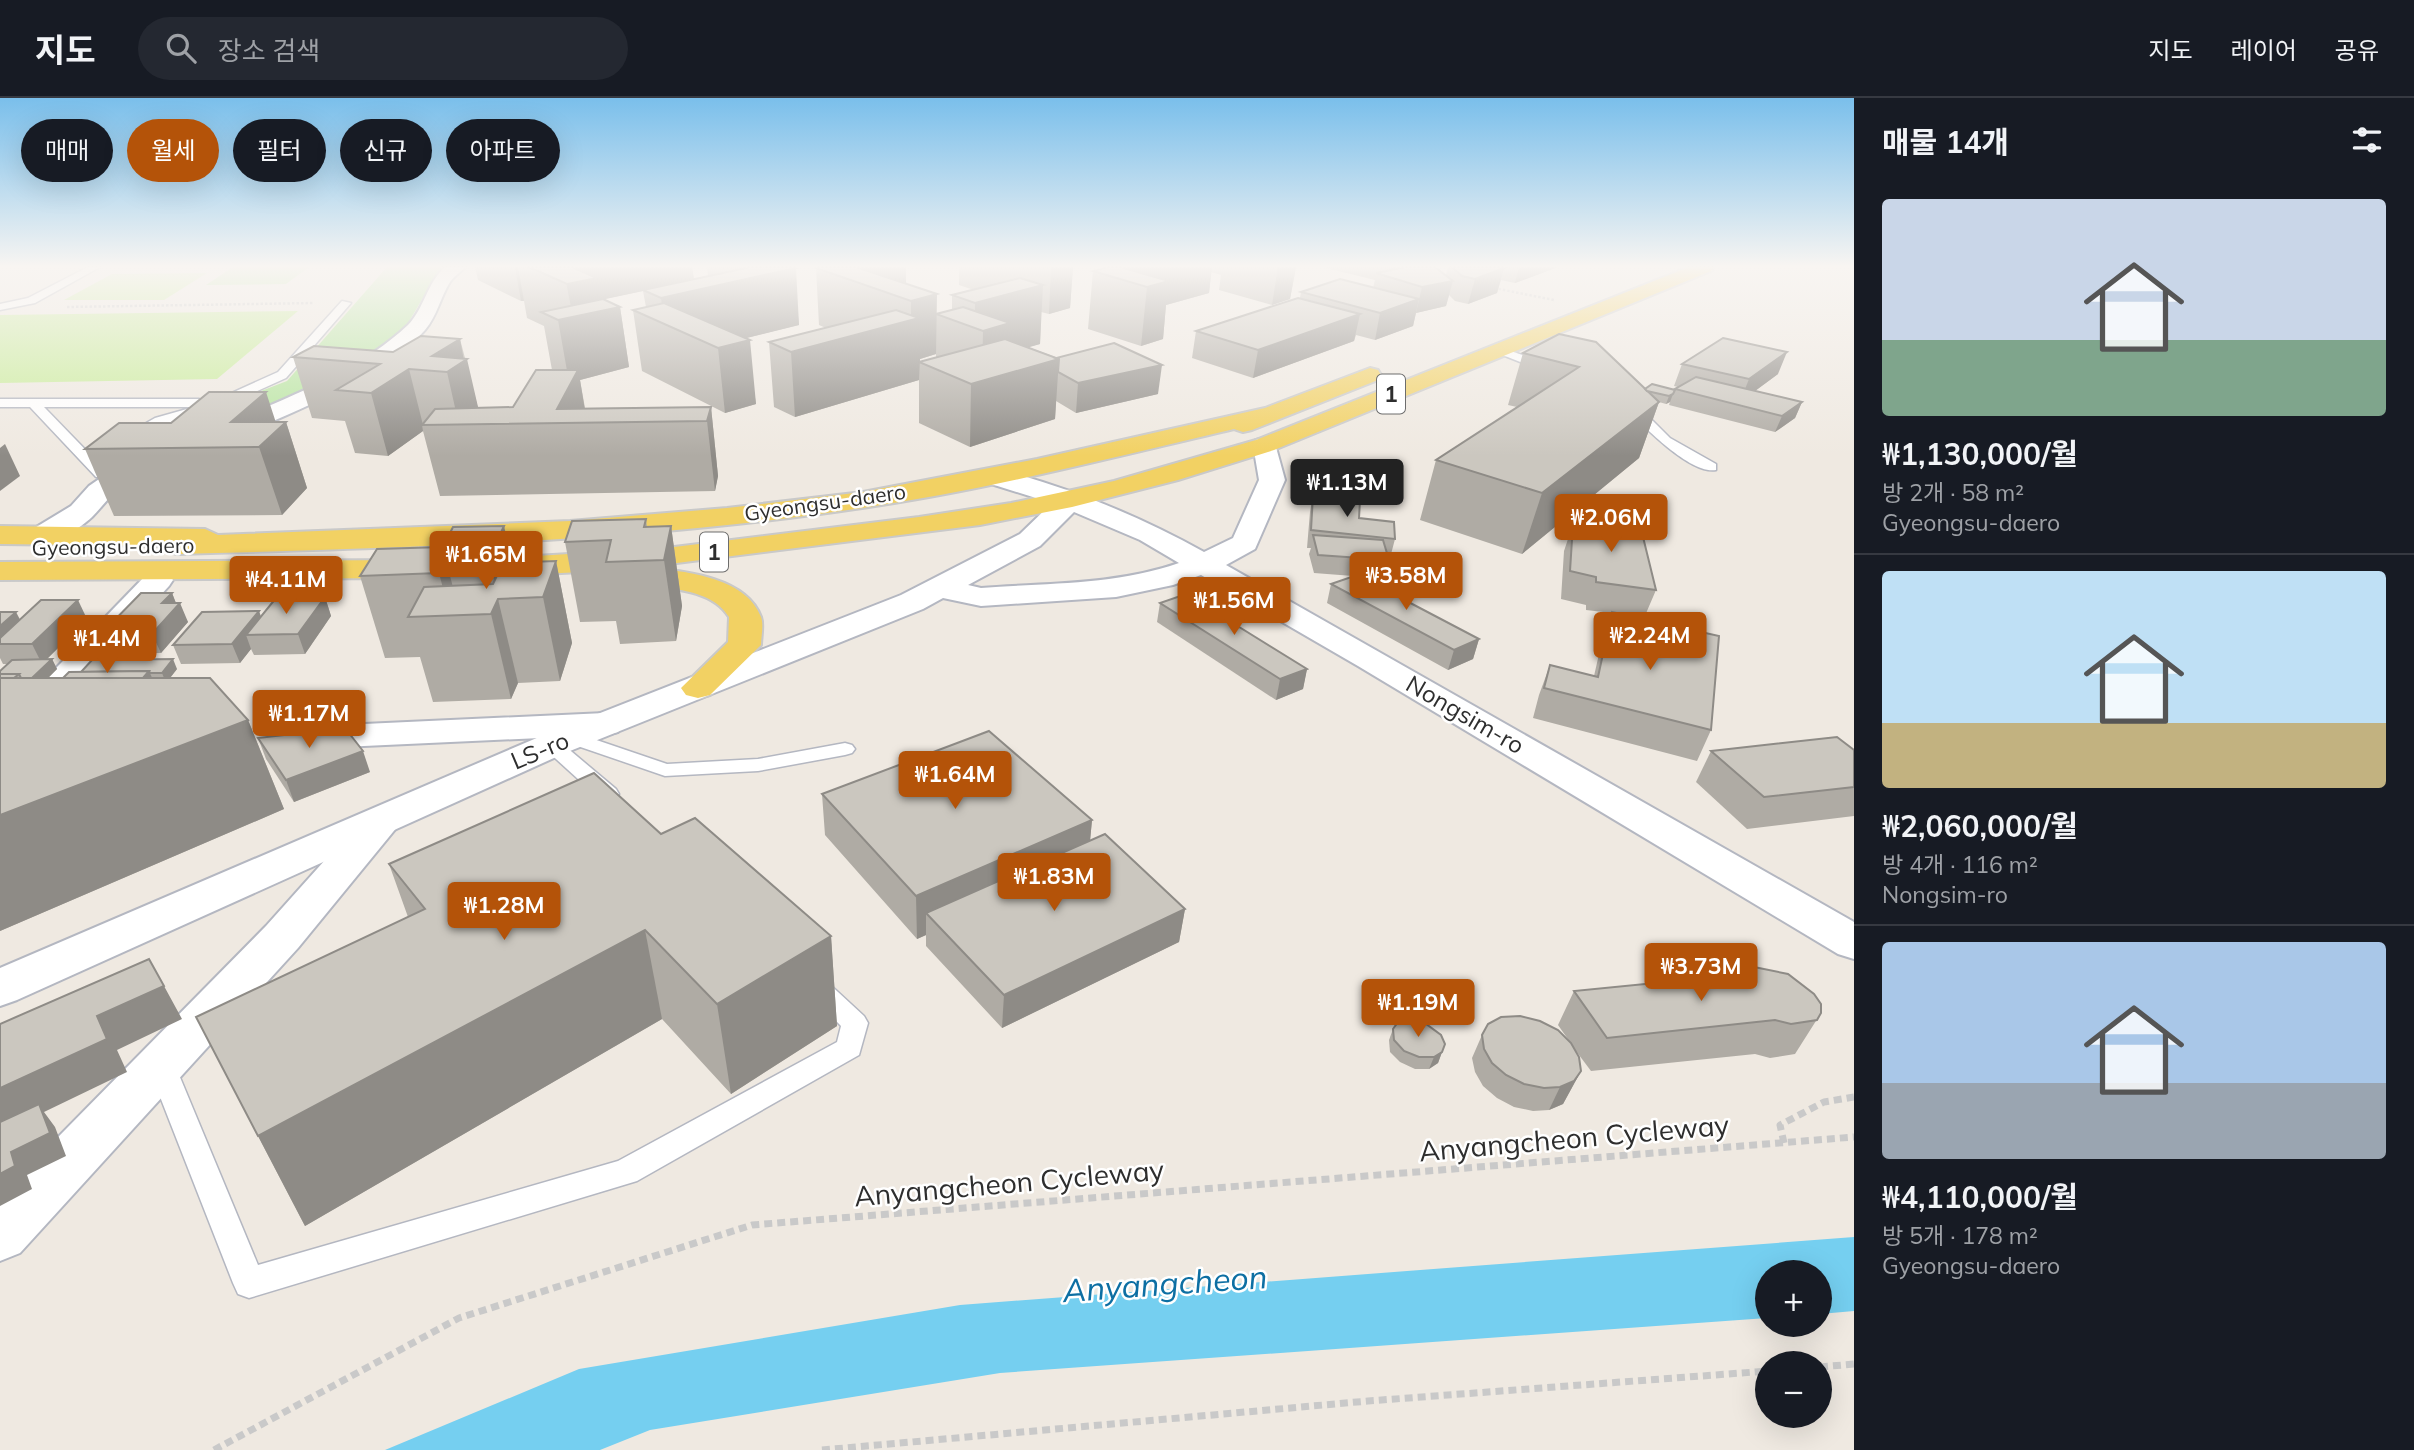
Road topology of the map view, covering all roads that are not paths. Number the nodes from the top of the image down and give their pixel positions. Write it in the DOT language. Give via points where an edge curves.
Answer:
graph roads {
  1 [pos="322,330"];
  2 [pos="413,330"];
  3 [pos="1550,330"];
  4 [pos="1499,351"];
  5 [pos="1394,366"];
  6 [pos="1564,374"];
  7 [pos="1613,395"];
  8 [pos="0,403"];
  9 [pos="33,403"];
  10 [pos="220,403"];
  11 [pos="1266,415"];
  12 [pos="205,442"];
  13 [pos="1265,445"];
  14 [pos="119,446"];
  15 [pos="171,457"];
  16 [pos="1711,467"];
  17 [pos="997,477"];
  18 [pos="1070,500"];
  19 [pos="80,512"];
  20 [pos="0,535"];
  21 [pos="43,535"];
  22 [pos="375,540"];
  23 [pos="0,549"];
  24 [pos="1202,565"];
  25 [pos="445,568"];
  26 [pos="0,571"];
  27 [pos="355,571"];
  28 [pos="158,580"];
  29 [pos="0,584"];
  30 [pos="939,588"];
  31 [pos="698,688"];
  32 [pos="605,724"];
  33 [pos="261,739"];
  34 [pos="561,741"];
  35 [pos="0,749"];
  36 [pos="41,749"];
  37 [pos="845,749"];
  38 [pos="626,811"];
  39 [pos="382,821"];
  40 [pos="1854,943"];
  41 [pos="795,968"];
  42 [pos="0,988"];
  43 [pos="162,1066"];
  44 [pos="0,1235"];
  1 -- 10 [label="lane" via="282,375"];
  2 -- 12 [label="street" via="351,373"];
  3 -- 4 [label="main road, Gyeongsu-daero / 1"];
  4 -- 6 [label="lane"];
  4 -- 13 [label="main road, Gyeongsu-daero / 1"];
  5 -- 11 [label="main road, Gyeongsu-daero / 1"];
  7 -- 16 [label="lane" via="1634,408 1664,441"];
  8 -- 9 [label="lane"];
  9 -- 10 [label="lane"];
  9 -- 19 [label="lane" via="103,469"];
  10 -- 14 [label="lane" via="160,421"];
  11 -- 17 [label="main road, Gyeongsu-daero / 1"];
  11 -- 18 [label="main road, Gyeongsu-daero"];
  13 -- 18 [label="main road, Gyeongsu-daero / 1"];
  13 -- 24 [label="street" via="1272,480 1245,543"];
  15 -- 19 [label="street" via="114,481"];
  17 -- 18 [label="street, Nongsim-ro"];
  17 -- 22 [label="main road, Gyeongsu-daero / 1" via="730,516"];
  18 -- 24 [label="street, Nongsim-ro" via="1150,534"];
  18 -- 30 [label="street, LS-ro" via="1030,540"];
  18 -- 31 [label="main road, Gyeongsu-daero / 1" via="726,551 497,567 639,576 704,586 733,599 746,618 744,645"];
  19 -- 21 [label="street"];
  20 -- 21 [label="main road"];
  21 -- 22 [label="main road"];
  22 -- 23 [label="main road, Gyeongsu-daero / 1"];
  24 -- 30 [label="street" via="1116,588 981,597"];
  24 -- 40 [label="street, Nongsim-ro"];
  25 -- 27 [label="main road, Gyeongsu-daero"];
  26 -- 27 [label="main road, Gyeongsu-daero"];
  27 -- 28 [label="main road"];
  28 -- 29 [label="main road"];
  28 -- 35 [label="street, Gyeongsu-daero"];
  30 -- 31 [label="street, LS-ro"];
  31 -- 32 [label="street, LS-ro"];
  32 -- 33 [label="street"];
  32 -- 34 [label="street, LS-ro"];
  34 -- 37 [label="lane" via="665,770 758,765"];
  34 -- 38 [label="lane"];
  34 -- 39 [label="street, LS-ro"];
  35 -- 36 [label="street"];
  39 -- 42 [label="street, LS-ro"];
  39 -- 43 [label="street"];
  41 -- 43 [label="lane" via="855,1023 849,1048 626,1172 249,1283"];
  43 -- 44 [label="street"];
}
